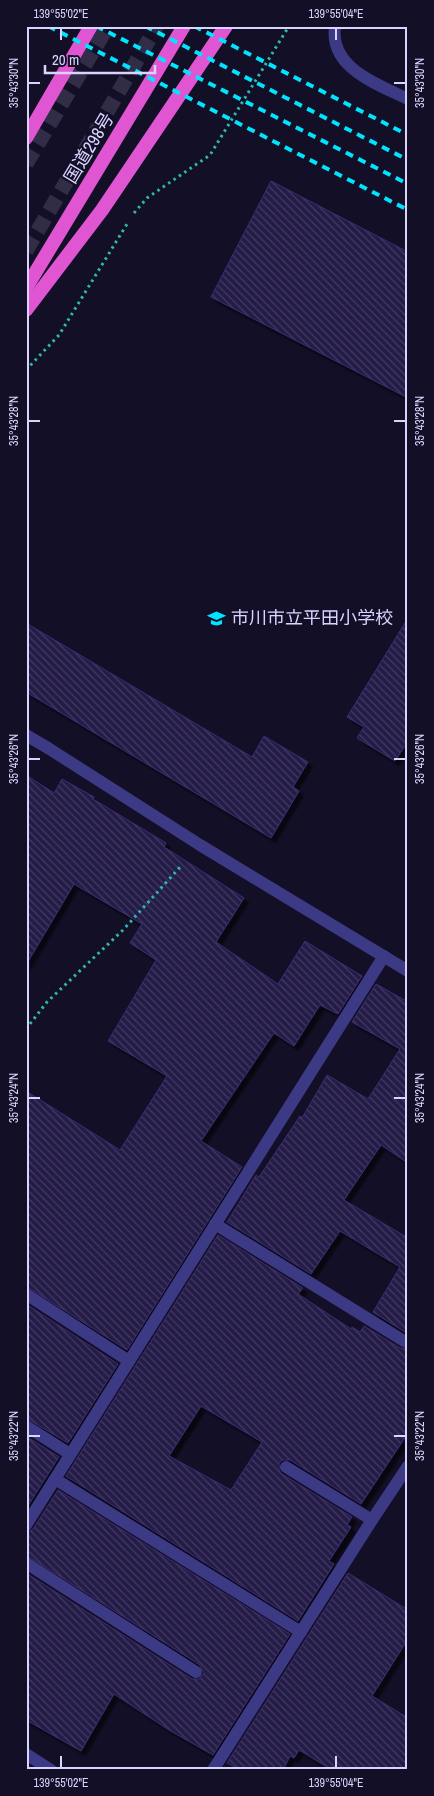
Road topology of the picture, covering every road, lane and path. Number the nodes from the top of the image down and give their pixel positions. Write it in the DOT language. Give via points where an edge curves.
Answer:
graph roads {
  1 [pos="91,26"];
  2 [pos="184,26"];
  3 [pos="226,26"];
  4 [pos="289,26"];
  5 [pos="335,26"];
  6 [pos="408,100"];
  7 [pos="26,138"];
  8 [pos="134,214"];
  9 [pos="129,222"];
  10 [pos="26,288"];
  11 [pos="26,310"];
  12 [pos="26,370"];
  13 [pos="26,735"];
  14 [pos="200,845"];
  15 [pos="384,956"];
  16 [pos="408,971"];
  17 [pos="26,1029"];
  18 [pos="215,1224"];
  19 [pos="26,1294"];
  20 [pos="404,1341"];
  21 [pos="129,1361"];
  22 [pos="26,1426"];
  23 [pos="70,1454"];
  24 [pos="408,1466"];
  25 [pos="286,1467"];
  26 [pos="55,1479"];
  27 [pos="372,1520"];
  28 [pos="26,1525"];
  29 [pos="26,1563"];
  30 [pos="301,1632"];
  31 [pos="196,1672"];
  32 [pos="26,1754"];
  33 [pos="51,1770"];
  34 [pos="213,1770"];
  1 -- 7 [label="highway"];
  2 -- 10 [label="highway, 国道298号"];
  3 -- 11 [label="highway" via="102,210"];
  4 -- 8 [label="path" via="210,155 147,198"];
  5 -- 6 [label="street" via="333,37 340,56 361,76"];
  9 -- 12 [label="path" via="60,335"];
  13 -- 14 [label="street"];
  14 -- 15 [label="street"];
  14 -- 17 [label="path" via="124,930 46,1002"];
  15 -- 16 [label="street"];
  15 -- 18 [label="street"];
  18 -- 20 [label="street"];
  18 -- 21 [label="street"];
  19 -- 21 [label="street"];
  21 -- 23 [label="street"];
  22 -- 23 [label="street"];
  23 -- 26 [label="street"];
  24 -- 27 [label="street"];
  25 -- 27 [label="street"];
  26 -- 28 [label="street"];
  26 -- 30 [label="street"];
  27 -- 30 [label="street"];
  29 -- 31 [label="street"];
  30 -- 34 [label="street"];
  32 -- 33 [label="street"];
}
